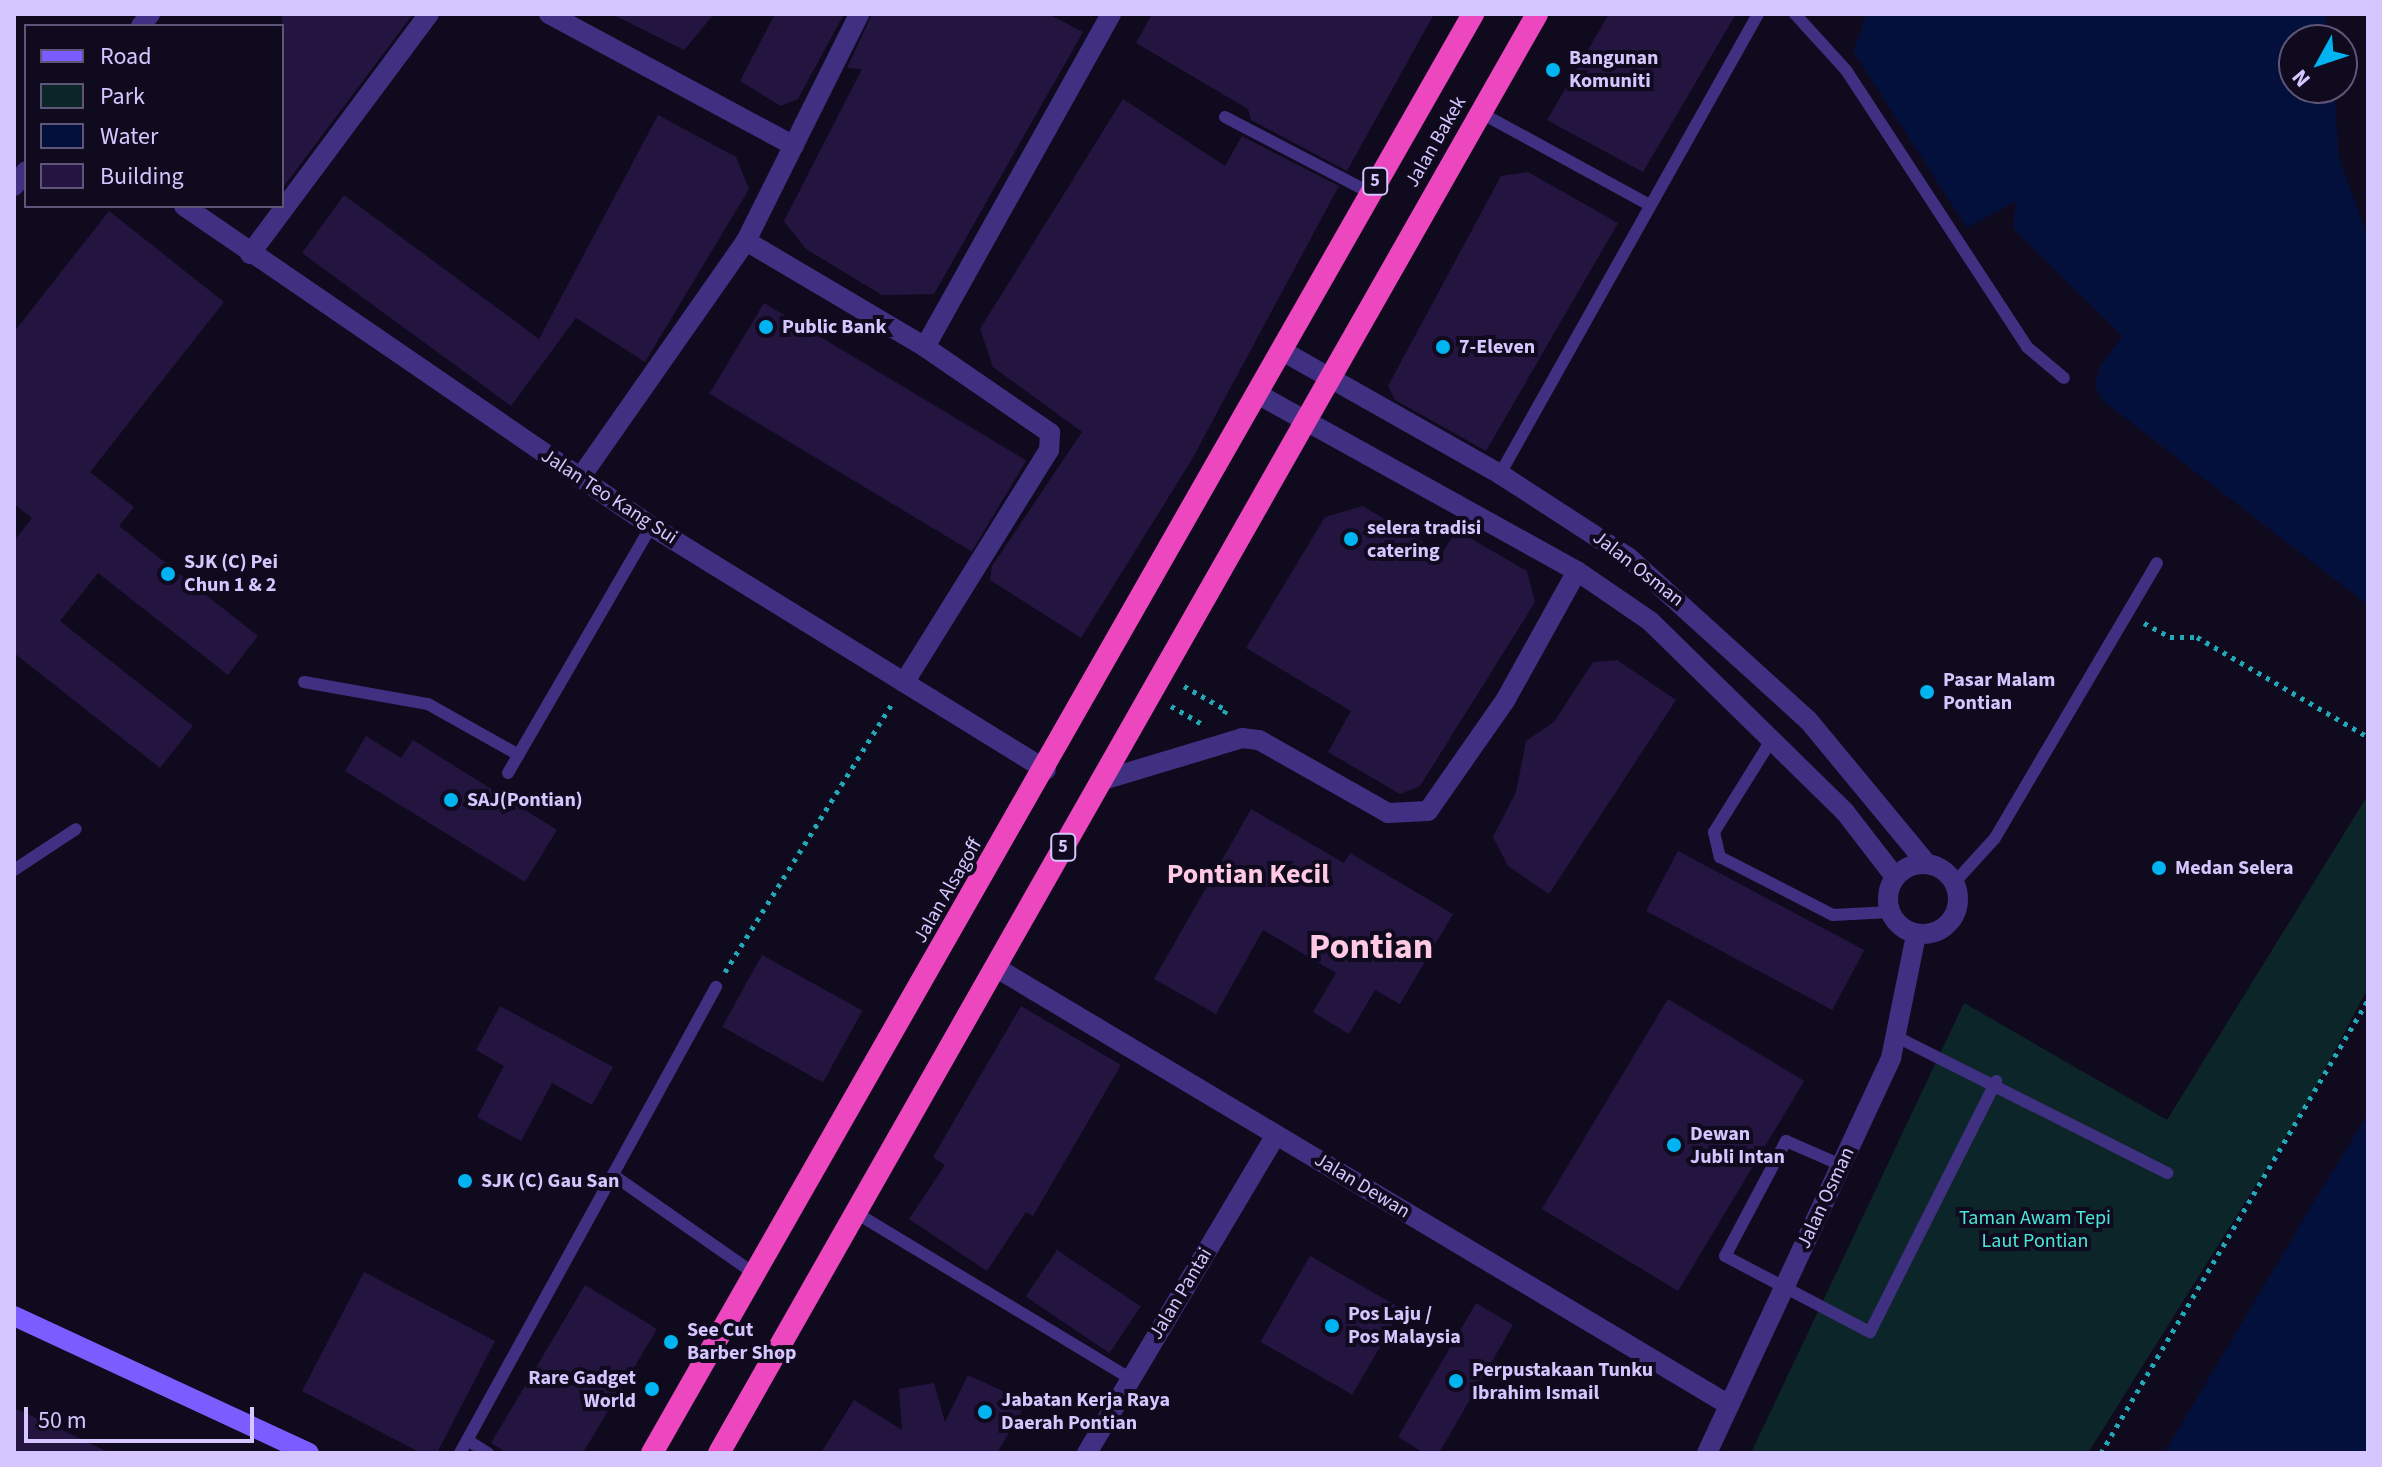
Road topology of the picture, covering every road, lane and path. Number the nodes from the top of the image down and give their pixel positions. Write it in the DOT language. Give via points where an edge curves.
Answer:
graph roads {
  1 [pos="429,14"];
  2 [pos="549,14"];
  3 [pos="859,14"];
  4 [pos="1111,14"];
  5 [pos="1473,14"];
  6 [pos="1537,14"];
  7 [pos="1758,14"];
  8 [pos="1795,14"];
  9 [pos="1481,113"];
  10 [pos="1225,117"];
  11 [pos="794,146"];
  12 [pos="1369,192"];
  13 [pos="1650,205"];
  14 [pos="187,208"];
  15 [pos="746,241"];
  16 [pos="250,254"];
  17 [pos="925,347"];
  18 [pos="1286,353"];
  19 [pos="1328,378"];
  20 [pos="2064,378"];
  21 [pos="1261,396"];
  22 [pos="1304,422"];
  23 [pos="1500,474"];
  24 [pos="580,478"];
  25 [pos="651,526"];
  26 [pos="2157,563"];
  27 [pos="1577,571"];
  28 [pos="2127,614"];
  29 [pos="304,682"];
  30 [pos="904,683"];
  31 [pos="1196,693"];
  32 [pos="1183,712"];
  33 [pos="2368,737"];
  34 [pos="1772,739"];
  35 [pos="519,755"];
  36 [pos="1046,770"];
  37 [pos="508,773"];
  38 [pos="1100,781"];
  39 [pos="76,829"];
  40 [pos="1927,864"];
  41 [pos="14,870"];
  42 [pos="1895,877"];
  43 [pos="1955,882"];
  44 [pos="1890,912"];
  45 [pos="1916,935"];
  46 [pos="995,967"];
  47 [pos="716,987"];
  48 [pos="2368,1000"];
  49 [pos="1895,1036"];
  50 [pos="1996,1081"];
  51 [pos="1276,1135"];
  52 [pos="1841,1165"];
  53 [pos="2167,1173"];
  54 [pos="613,1175"];
  55 [pos="856,1213"];
  56 [pos="755,1274"];
  57 [pos="1783,1290"];
  58 [pos="14,1316"];
  59 [pos="1131,1379"];
  60 [pos="1729,1405"];
  61 [pos="467,1440"];
  62 [pos="309,1453"];
  63 [pos="460,1453"];
  64 [pos="488,1453"];
  65 [pos="652,1453"];
  66 [pos="719,1453"];
  67 [pos="1087,1453"];
  68 [pos="1707,1453"];
  69 [pos="2101,1453"];
  1 -- 16 [label="street"];
  2 -- 11 [label="street"];
  3 -- 11 [label="street"];
  4 -- 17 [label="street"];
  5 -- 12 [label="highway, Jalan Bakek / 5"];
  6 -- 9 [label="highway, Jalan Bakek / 5"];
  7 -- 13 [label="lane"];
  8 -- 20 [label="lane" via="1846,70 2027,347"];
  9 -- 13 [label="lane"];
  9 -- 19 [label="highway, Jalan Bakek / 5"];
  10 -- 12 [label="lane"];
  11 -- 15 [label="street"];
  12 -- 18 [label="highway, Jalan Bakek / 5"];
  13 -- 23 [label="lane"];
  14 -- 16 [label="street, Jalan Teo Kang Sui"];
  15 -- 17 [label="street"];
  15 -- 24 [label="street"];
  16 -- 24 [label="street, Jalan Teo Kang Sui"];
  17 -- 30 [label="street" via="1052,441"];
  18 -- 19 [label="street, Jalan Osman"];
  18 -- 21 [label="highway, Jalan Alsagoff / 5"];
  19 -- 22 [label="highway, 5"];
  19 -- 23 [label="street, Jalan Osman"];
  21 -- 22 [label="street, Jalan Osman"];
  21 -- 36 [label="highway, Jalan Alsagoff / 5"];
  22 -- 27 [label="street, Jalan Osman"];
  22 -- 38 [label="highway, 5"];
  23 -- 40 [label="street, Jalan Osman" via="1616,548 1692,611 1808,720"];
  24 -- 25 [label="street, Jalan Teo Kang Sui"];
  25 -- 30 [label="street, Jalan Teo Kang Sui"];
  25 -- 35 [label="lane"];
  26 -- 28 [label="lane"];
  27 -- 34 [label="street, Jalan Osman" via="1650,621"];
  27 -- 38 [label="street" via="1506,699 1428,811 1388,813 1259,740 1242,738"];
  28 -- 33 [label="path" via="2170,637 2197,637"];
  28 -- 43 [label="lane" via="1995,838"];
  29 -- 35 [label="lane" via="428,704"];
  30 -- 36 [label="street, Jalan Teo Kang Sui"];
  30 -- 47 [label="path"];
  31 -- 32 [label="path" via="1226,710 1215,730"];
  34 -- 42 [label="street, Jalan Osman" via="1845,812"];
  34 -- 44 [label="lane" via="1714,832 1720,857 1833,915"];
  35 -- 37 [label="lane"];
  36 -- 56 [label="highway, Jalan Alsagoff / 5"];
  38 -- 46 [label="highway, 5"];
  39 -- 41 [label="lane"];
  40 -- 42 [label="street"];
  40 -- 43 [label="street"];
  42 -- 44 [label="street"];
  43 -- 45 [label="street" via="1955,916 1939,932"];
  44 -- 45 [label="street"];
  45 -- 49 [label="street, Jalan Osman"];
  46 -- 51 [label="street, Jalan Dewan"];
  46 -- 55 [label="highway, 5"];
  47 -- 54 [label="lane"];
  48 -- 69 [label="path"];
  49 -- 50 [label="lane"];
  49 -- 52 [label="street, Jalan Osman"];
  50 -- 53 [label="lane"];
  50 -- 57 [label="lane" via="1870,1332"];
  51 -- 59 [label="street, Jalan Pantai"];
  51 -- 60 [label="street, Jalan Dewan"];
  52 -- 57 [label="street, Jalan Osman"];
  52 -- 57 [label="lane" via="1786,1141 1725,1256"];
  54 -- 56 [label="lane"];
  54 -- 61 [label="lane"];
  55 -- 59 [label="lane"];
  55 -- 66 [label="highway, 5"];
  56 -- 65 [label="highway, Jalan Alsagoff / 5"];
  57 -- 60 [label="street, Jalan Osman"];
  58 -- 62 [label="main road"];
  59 -- 67 [label="street, Jalan Pantai"];
  60 -- 68 [label="street, Jalan Osman"];
  61 -- 63 [label="lane"];
  61 -- 64 [label="lane"];
}
